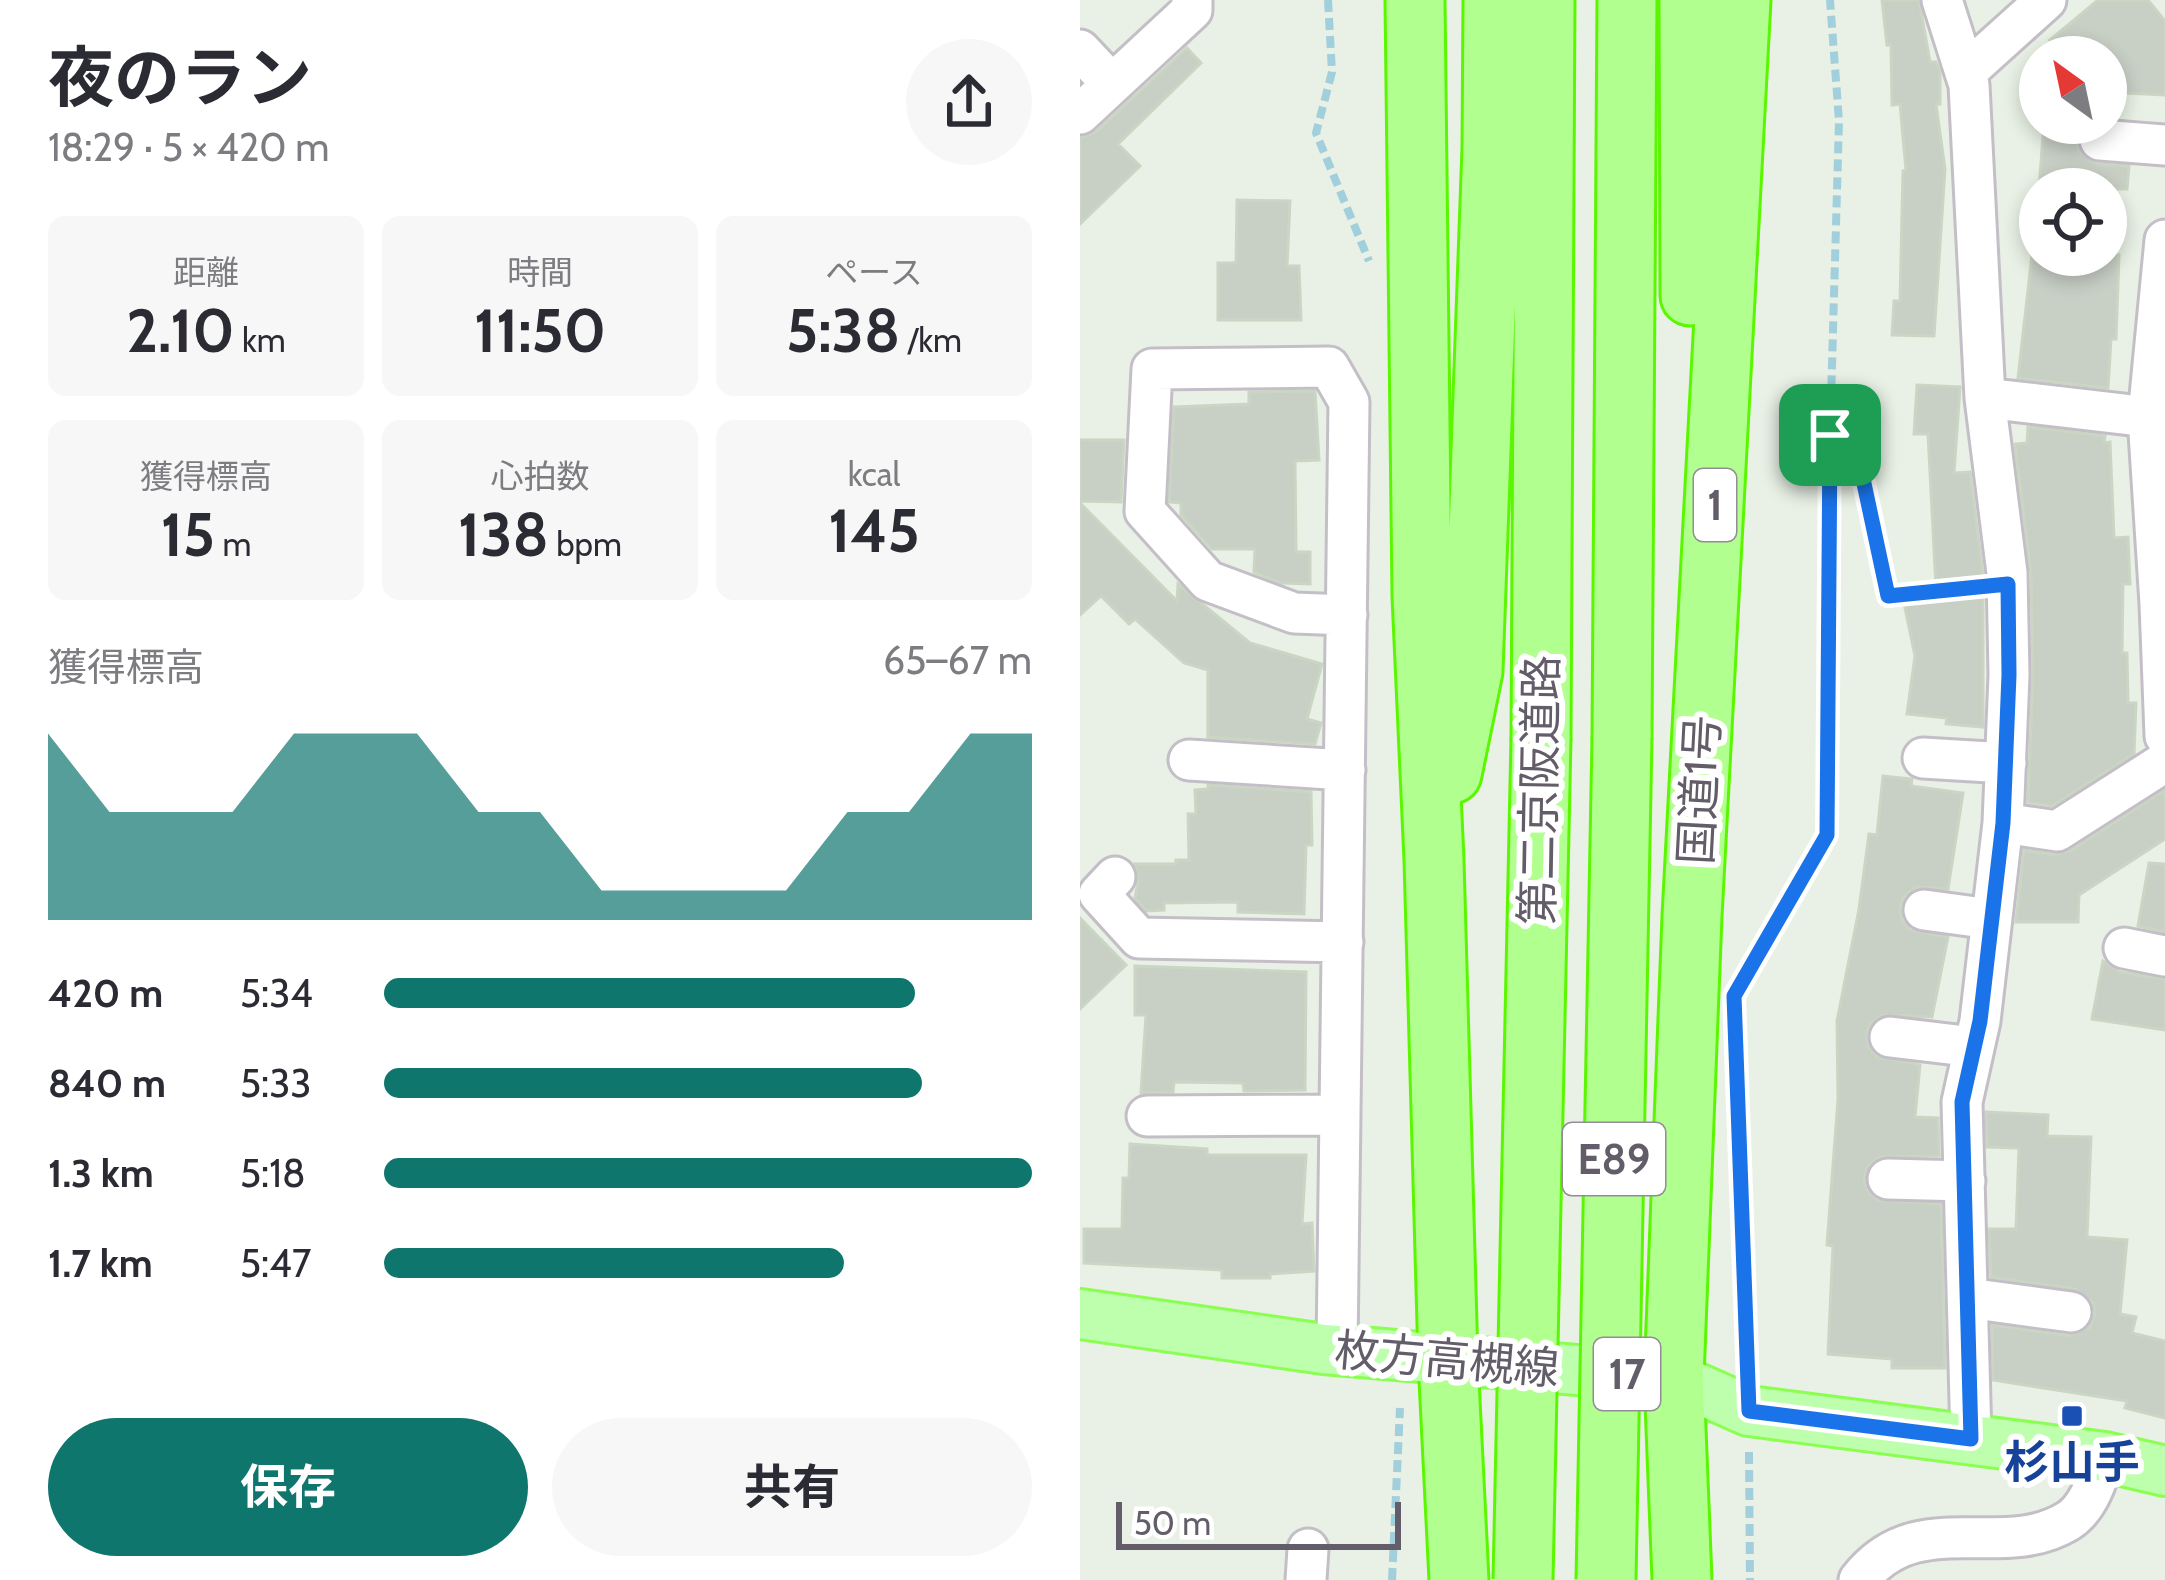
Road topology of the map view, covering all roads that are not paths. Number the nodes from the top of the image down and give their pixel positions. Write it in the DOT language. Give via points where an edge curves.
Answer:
graph roads {
  1 [pos="1192,0"];
  2 [pos="1415,0"];
  3 [pos="1492,0"];
  4 [pos="1545,0"];
  5 [pos="1627,0"];
  6 [pos="1689,0"];
  7 [pos="1741,0"];
  8 [pos="1942,0"];
  9 [pos="2046,0"];
  10 [pos="1080,50"];
  11 [pos="1965,73"];
  12 [pos="1112,84"];
  13 [pos="1080,114"];
  14 [pos="2127,142"];
  15 [pos="2165,145"];
  16 [pos="2165,240"];
  17 [pos="1985,398"];
  18 [pos="2157,418"];
  19 [pos="2163,604"];
  20 [pos="1347,615"];
  21 [pos="2165,736"];
  22 [pos="1923,758"];
  23 [pos="1189,760"];
  24 [pos="2165,762"];
  25 [pos="2006,763"];
  26 [pos="1345,770"];
  27 [pos="2003,823"];
  28 [pos="1434,860"];
  29 [pos="1115,877"];
  30 [pos="1924,910"];
  31 [pos="1692,916"];
  32 [pos="1991,919"];
  33 [pos="1343,943"];
  34 [pos="2124,949"];
  35 [pos="2165,956"];
  36 [pos="1890,1037"];
  37 [pos="1974,1047"];
  38 [pos="1340,1115"];
  39 [pos="1147,1117"];
  40 [pos="1888,1179"];
  41 [pos="1965,1181"];
  42 [pos="1968,1298"];
  43 [pos="2071,1312"];
  44 [pos="1080,1314"];
  45 [pos="1337,1350"];
  46 [pos="1448,1360"];
  47 [pos="1674,1378"];
  48 [pos="1971,1439"];
  49 [pos="2105,1457"];
  50 [pos="2165,1471"];
  51 [pos="1459,1580"];
  52 [pos="1523,1580"];
  53 [pos="1606,1580"];
  54 [pos="1682,1580"];
  55 [pos="1859,1580"];
  1 -- 12 [label="street" via="1192,10"];
  2 -- 28 [label="highway" via="1422,596"];
  3 -- 28 [label="highway" via="1472,671"];
  4 -- 52 [label="highway, 第二京阪道路 / E89, bridge" via="1541,738"];
  5 -- 53 [label="highway, 第二京阪道路 / E89, bridge"];
  6 -- 31 [label="highway"];
  7 -- 31 [label="highway, 国道1号 / 1"];
  8 -- 11 [label="street"];
  9 -- 11 [label="street"];
  10 -- 12 [label="street"];
  11 -- 17 [label="street"];
  12 -- 13 [label="street"];
  14 -- 15 [label="street"];
  16 -- 18 [label="street"];
  17 -- 18 [label="street"];
  17 -- 25 [label="street" via="2008,584"];
  18 -- 19 [label="street"];
  19 -- 21 [label="street"];
  20 -- 20 [label="street" via="1349,402 1329,367 1152,369 1145,511 1208,581 1294,613"];
  20 -- 26 [label="street"];
  22 -- 25 [label="street"];
  23 -- 26 [label="street"];
  24 -- 27 [label="street" via="2057,831"];
  25 -- 27 [label="street"];
  26 -- 33 [label="street"];
  27 -- 32 [label="street"];
  28 -- 46 [label="highway"];
  29 -- 33 [label="street" via="1099,894 1139,938"];
  30 -- 32 [label="street"];
  31 -- 47 [label="highway, 国道1号 / 1"];
  32 -- 37 [label="street"];
  33 -- 38 [label="street"];
  34 -- 35 [label="street"];
  36 -- 37 [label="street"];
  37 -- 41 [label="street" via="1962,1102"];
  38 -- 39 [label="street"];
  38 -- 45 [label="street"];
  40 -- 41 [label="street"];
  41 -- 42 [label="street"];
  42 -- 43 [label="street"];
  42 -- 48 [label="street"];
  44 -- 45 [label="main road, 枚方高槻線 / 17"];
  45 -- 46 [label="main road, 枚方高槻線 / 17"];
  46 -- 47 [label="main road, 枚方高槻線 / 17"];
  46 -- 51 [label="highway"];
  47 -- 48 [label="main road, 枚方高槻線 / 17" via="1749,1411"];
  47 -- 54 [label="highway, 国道1号 / 1"];
  48 -- 49 [label="main road, 枚方高槻線 / 17"];
  49 -- 50 [label="main road, 枚方高槻線 / 17"];
  49 -- 55 [label="street" via="2070,1520 2035,1534 1924,1538 1893,1549"];
}
